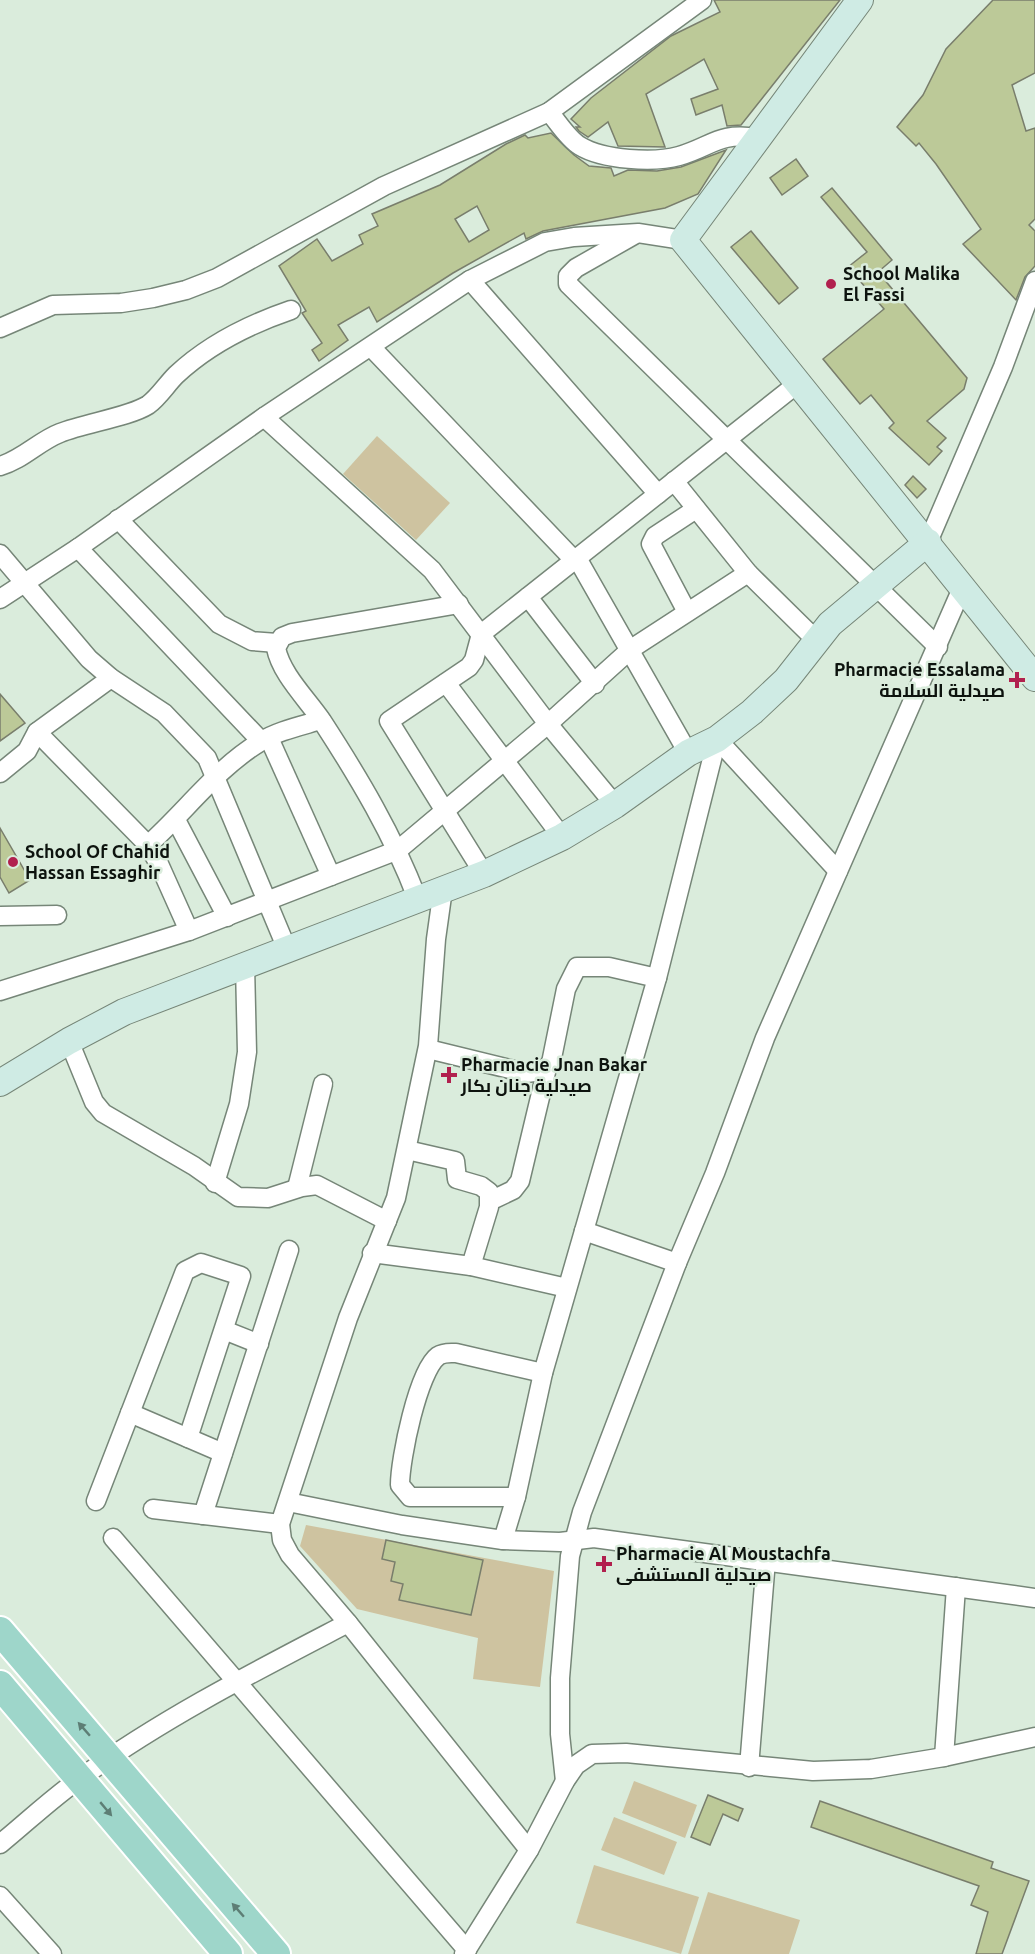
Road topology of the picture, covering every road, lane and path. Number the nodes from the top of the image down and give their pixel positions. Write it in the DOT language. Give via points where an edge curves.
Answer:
graph roads {
  1 [pos="702,0"];
  2 [pos="860,0"];
  3 [pos="549,112"];
  4 [pos="758,138"];
  5 [pos="638,233"];
  6 [pos="683,240"];
  7 [pos="471,280"];
  8 [pos="1035,281"];
  9 [pos="291,310"];
  10 [pos="0,328"];
  11 [pos="371,347"];
  12 [pos="797,384"];
  13 [pos="264,417"];
  14 [pos="726,440"];
  15 [pos="0,466"];
  16 [pos="674,481"];
  17 [pos="658,494"];
  18 [pos="696,509"];
  19 [pos="118,519"];
  20 [pos="928,542"];
  21 [pos="78,548"];
  22 [pos="0,554"];
  23 [pos="576,559"];
  24 [pos="748,573"];
  25 [pos="24,585"];
  26 [pos="963,586"];
  27 [pos="878,587"];
  28 [pos="528,597"];
  29 [pos="0,599"];
  30 [pos="459,604"];
  31 [pos="687,612"];
  32 [pos="481,634"];
  33 [pos="817,641"];
  34 [pos="277,642"];
  35 [pos="938,647"];
  36 [pos="631,649"];
  37 [pos="111,678"];
  38 [pos="1035,678"];
  39 [pos="446,683"];
  40 [pos="595,684"];
  41 [pos="321,720"];
  42 [pos="548,724"];
  43 [pos="37,732"];
  44 [pos="717,739"];
  45 [pos="265,740"];
  46 [pos="688,753"];
  47 [pos="503,761"];
  48 [pos="0,772"];
  49 [pos="216,775"];
  50 [pos="615,805"];
  51 [pos="444,811"];
  52 [pos="176,820"];
  53 [pos="562,837"];
  54 [pos="148,844"];
  55 [pos="398,850"];
  56 [pos="838,871"];
  57 [pos="484,874"];
  58 [pos="331,876"];
  59 [pos="443,888"];
  60 [pos="417,898"];
  61 [pos="268,901"];
  62 [pos="57,915"];
  63 [pos="0,916"];
  64 [pos="227,917"];
  65 [pos="189,931"];
  66 [pos="287,949"];
  67 [pos="245,965"];
  68 [pos="657,978"];
  69 [pos="0,991"];
  70 [pos="69,1041"];
  71 [pos="428,1049"];
  72 [pos="547,1068"];
  73 [pos="0,1083"];
  74 [pos="323,1084"];
  75 [pos="407,1150"];
  76 [pos="215,1183"];
  77 [pos="297,1188"];
  78 [pos="490,1201"];
  79 [pos="387,1221"];
  80 [pos="584,1231"];
  81 [pos="289,1250"];
  82 [pos="372,1253"];
  83 [pos="677,1263"];
  84 [pos="471,1266"];
  85 [pos="567,1288"];
  86 [pos="224,1330"];
  87 [pos="259,1344"];
  88 [pos="543,1373"];
  89 [pos="130,1413"];
  90 [pos="188,1438"];
  91 [pos="223,1453"];
  92 [pos="516,1497"];
  93 [pos="96,1501"];
  94 [pos="288,1502"];
  95 [pos="153,1509"];
  96 [pos="203,1515"];
  97 [pos="280,1524"];
  98 [pos="113,1538"];
  99 [pos="575,1538"];
  100 [pos="503,1540"];
  101 [pos="766,1560"];
  102 [pos="956,1587"];
  103 [pos="1035,1598"];
  104 [pos="348,1623"];
  105 [pos="0,1631"];
  106 [pos="238,1681"];
  107 [pos="0,1685"];
  108 [pos="1035,1737"];
  109 [pos="944,1757"];
  110 [pos="109,1758"];
  111 [pos="750,1767"];
  112 [pos="80,1778"];
  113 [pos="565,1781"];
  114 [pos="0,1844"];
  115 [pos="529,1850"];
  116 [pos="0,1896"];
  117 [pos="466,1952"];
  118 [pos="52,1954"];
  119 [pos="228,1954"];
  120 [pos="276,1954"];
  1 -- 3 [label="street"];
  2 -- 4 [label="street"];
  3 -- 4 [label="street" via="578,145 640,159 679,156 728,135"];
  3 -- 10 [label="street" via="384,186 202,285 122,303 53,305"];
  4 -- 6 [label="street"];
  5 -- 6 [label="street"];
  5 -- 7 [label="street" via="545,242"];
  5 -- 14 [label="street" via="576,268 568,276 568,284"];
  6 -- 12 [label="street"];
  7 -- 11 [label="street"];
  7 -- 17 [label="street"];
  8 -- 20 [label="street" via="1003,367"];
  9 -- 15 [label="street" via="252,324 220,343 177,374 155,400 142,408 56,434"];
  11 -- 13 [label="street"];
  11 -- 23 [label="street"];
  12 -- 14 [label="street"];
  12 -- 20 [label="street"];
  13 -- 19 [label="street"];
  13 -- 30 [label="street" via="432,570"];
  14 -- 16 [label="street"];
  14 -- 27 [label="street"];
  16 -- 17 [label="street"];
  16 -- 18 [label="street"];
  17 -- 23 [label="street"];
  18 -- 24 [label="street"];
  18 -- 31 [label="street" via="655,536 651,543"];
  19 -- 21 [label="street"];
  19 -- 34 [label="street" via="219,624 252,641"];
  20 -- 26 [label="street"];
  20 -- 27 [label="street"];
  21 -- 25 [label="street"];
  21 -- 45 [label="street"];
  22 -- 25 [label="street"];
  23 -- 28 [label="street"];
  23 -- 36 [label="street"];
  24 -- 31 [label="street"];
  24 -- 33 [label="street"];
  25 -- 29 [label="street"];
  25 -- 37 [label="street" via="89,659"];
  26 -- 35 [label="street"];
  26 -- 38 [label="street"];
  27 -- 33 [label="street" via="830,624"];
  27 -- 35 [label="street"];
  28 -- 32 [label="street"];
  28 -- 40 [label="street"];
  30 -- 32 [label="street"];
  30 -- 34 [label="street" via="292,633"];
  31 -- 36 [label="street"];
  32 -- 39 [label="street" via="474,660"];
  32 -- 42 [label="street"];
  33 -- 44 [label="street" via="771,696"];
  34 -- 41 [label="street" via="277,654"];
  35 -- 56 [label="street"];
  36 -- 40 [label="street"];
  36 -- 46 [label="street"];
  37 -- 43 [label="street"];
  37 -- 49 [label="street" via="164,712 207,758"];
  39 -- 47 [label="street"];
  39 -- 51 [label="street" via="389,721"];
  40 -- 42 [label="street"];
  41 -- 45 [label="street"];
  41 -- 55 [label="street"];
  42 -- 47 [label="street"];
  42 -- 50 [label="street"];
  43 -- 48 [label="street" via="27,751"];
  43 -- 54 [label="street"];
  44 -- 46 [label="street"];
  44 -- 56 [label="street"];
  44 -- 68 [label="street"];
  45 -- 49 [label="street"];
  45 -- 58 [label="street"];
  46 -- 50 [label="street"];
  47 -- 51 [label="street"];
  47 -- 53 [label="street"];
  49 -- 52 [label="street"];
  49 -- 61 [label="street"];
  50 -- 53 [label="street"];
  51 -- 55 [label="street"];
  51 -- 57 [label="street"];
  52 -- 54 [label="street"];
  52 -- 64 [label="street"];
  53 -- 57 [label="street"];
  54 -- 65 [label="street"];
  55 -- 58 [label="street"];
  55 -- 60 [label="street"];
  56 -- 83 [label="street" via="765,1038"];
  57 -- 59 [label="street"];
  58 -- 61 [label="street"];
  59 -- 60 [label="street"];
  59 -- 71 [label="street"];
  60 -- 66 [label="street"];
  61 -- 64 [label="street"];
  61 -- 66 [label="street"];
  62 -- 63 [label="street"];
  64 -- 65 [label="street"];
  65 -- 69 [label="street"];
  66 -- 67 [label="street"];
  67 -- 70 [label="street" via="124,1012"];
  67 -- 76 [label="street" via="247,1052 239,1104"];
  68 -- 72 [label="street" via="609,967 577,967 566,989 555,1050"];
  68 -- 80 [label="street"];
  70 -- 73 [label="street"];
  70 -- 76 [label="street" via="94,1102 103,1113 194,1166"];
  71 -- 72 [label="street" via="526,1073"];
  71 -- 75 [label="street"];
  72 -- 78 [label="street" via="520,1180 513,1190"];
  74 -- 77 [label="street"];
  75 -- 78 [label="street" via="455,1161 457,1179 484,1187"];
  75 -- 79 [label="street"];
  76 -- 77 [label="street" via="248,1199 268,1198"];
  77 -- 79 [label="street" via="322,1186"];
  78 -- 84 [label="street"];
  79 -- 82 [label="street"];
  80 -- 83 [label="street"];
  80 -- 85 [label="street"];
  81 -- 87 [label="street"];
  82 -- 84 [label="street"];
  82 -- 94 [label="street"];
  83 -- 99 [label="street" via="592,1482"];
  84 -- 85 [label="street"];
  85 -- 88 [label="street"];
  86 -- 87 [label="street"];
  86 -- 89 [label="street" via="241,1276 201,1263 185,1271"];
  86 -- 90 [label="street"];
  87 -- 91 [label="street"];
  88 -- 92 [label="street"];
  88 -- 92 [label="street" via="456,1353 438,1356 426,1372 402,1458 400,1485 410,1497"];
  89 -- 90 [label="street"];
  89 -- 93 [label="street"];
  90 -- 91 [label="street"];
  91 -- 96 [label="street"];
  92 -- 100 [label="street"];
  94 -- 97 [label="street"];
  94 -- 100 [label="street" via="402,1526"];
  95 -- 96 [label="street"];
  96 -- 97 [label="street"];
  97 -- 104 [label="street" via="282,1540 290,1555"];
  98 -- 106 [label="street"];
  99 -- 100 [label="street" via="560,1542"];
  99 -- 101 [label="street"];
  99 -- 113 [label="street" via="570,1556 560,1678"];
  101 -- 102 [label="street"];
  101 -- 111 [label="street"];
  102 -- 103 [label="street"];
  102 -- 109 [label="street"];
  104 -- 106 [label="street"];
  104 -- 115 [label="street"];
  110 -- 105 [label="main road, one-way"];
  106 -- 110 [label="street"];
  106 -- 117 [label="street"];
  107 -- 112 [label="main road"];
  108 -- 109 [label="street"];
  109 -- 111 [label="street" via="871,1769"];
  110 -- 112 [label="street"];
  120 -- 110 [label="main road, one-way"];
  111 -- 113 [label="street" via="604,1752 586,1756"];
  112 -- 114 [label="street"];
  112 -- 119 [label="main road, one-way"];
  113 -- 115 [label="street"];
  115 -- 117 [label="street"];
  116 -- 118 [label="street"];
}
